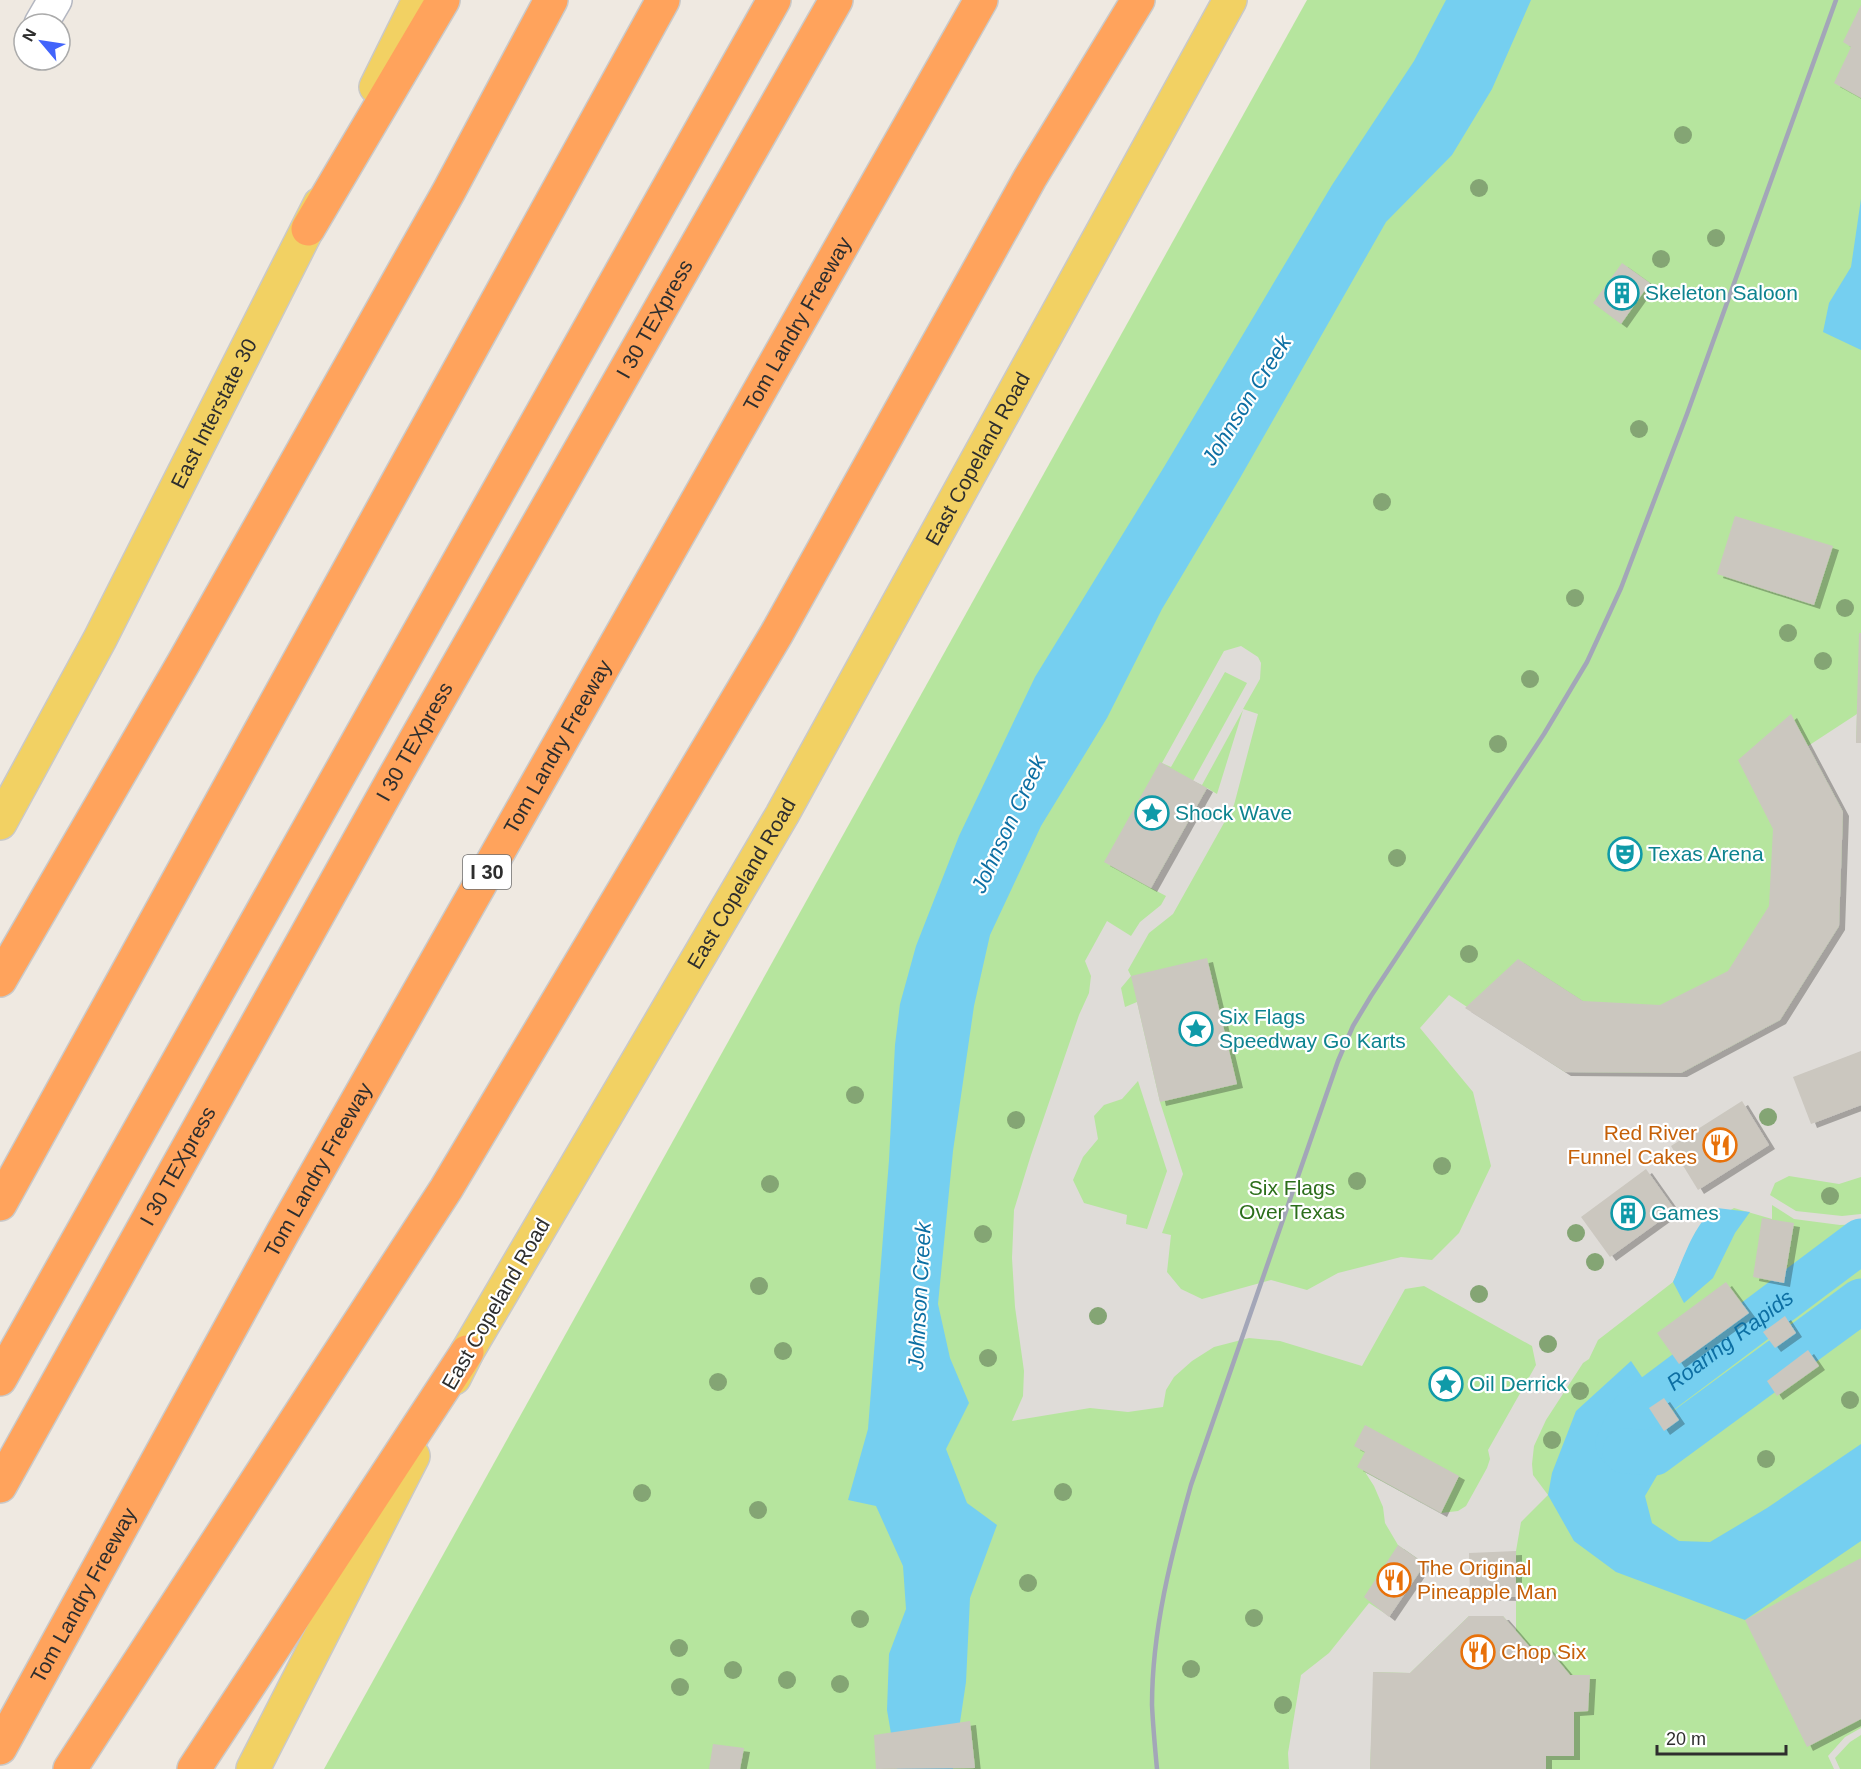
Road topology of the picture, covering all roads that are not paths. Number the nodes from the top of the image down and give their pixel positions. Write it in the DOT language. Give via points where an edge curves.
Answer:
graph roads {
  1 [pos="419,0"];
  2 [pos="443,0"];
  3 [pos="551,0"];
  4 [pos="663,0"];
  5 [pos="774,0"];
  6 [pos="836,0"];
  7 [pos="981,0"];
  8 [pos="1138,0"];
  9 [pos="1230,0"];
  10 [pos="308,229"];
  11 [pos="0,823"];
  12 [pos="0,980"];
  13 [pos="0,1203"];
  14 [pos="467,1352"];
  15 [pos="0,1379"];
  16 [pos="0,1486"];
  17 [pos="285,1706"];
  18 [pos="0,1748"];
  19 [pos="70,1769"];
  20 [pos="194,1769"];
  21 [pos="242,1769"];
  22 [pos="253,1769"];
  1 -- 10 [label="main road, East Interstate 30"];
  2 -- 10 [label="highway"];
  3 -- 12 [label="highway" via="437,212 184,662"];
  4 -- 13 [label="highway"];
  5 -- 15 [label="highway"];
  6 -- 16 [label="highway, I 30 TEXpress"];
  7 -- 18 [label="highway, Tom Landry Freeway / I 30" via="283,1232"];
  8 -- 19 [label="highway" via="1030,178 777,633 446,1189"];
  9 -- 14 [label="main road, East Copeland Road" via="782,815"];
  10 -- 11 [label="main road, East Interstate 30" via="100,639"];
  14 -- 17 [label="main road, East Copeland Road"];
  14 -- 20 [label="highway"];
  17 -- 21 [label="main road"];
  17 -- 22 [label="main road, East Copeland Road"];
}
